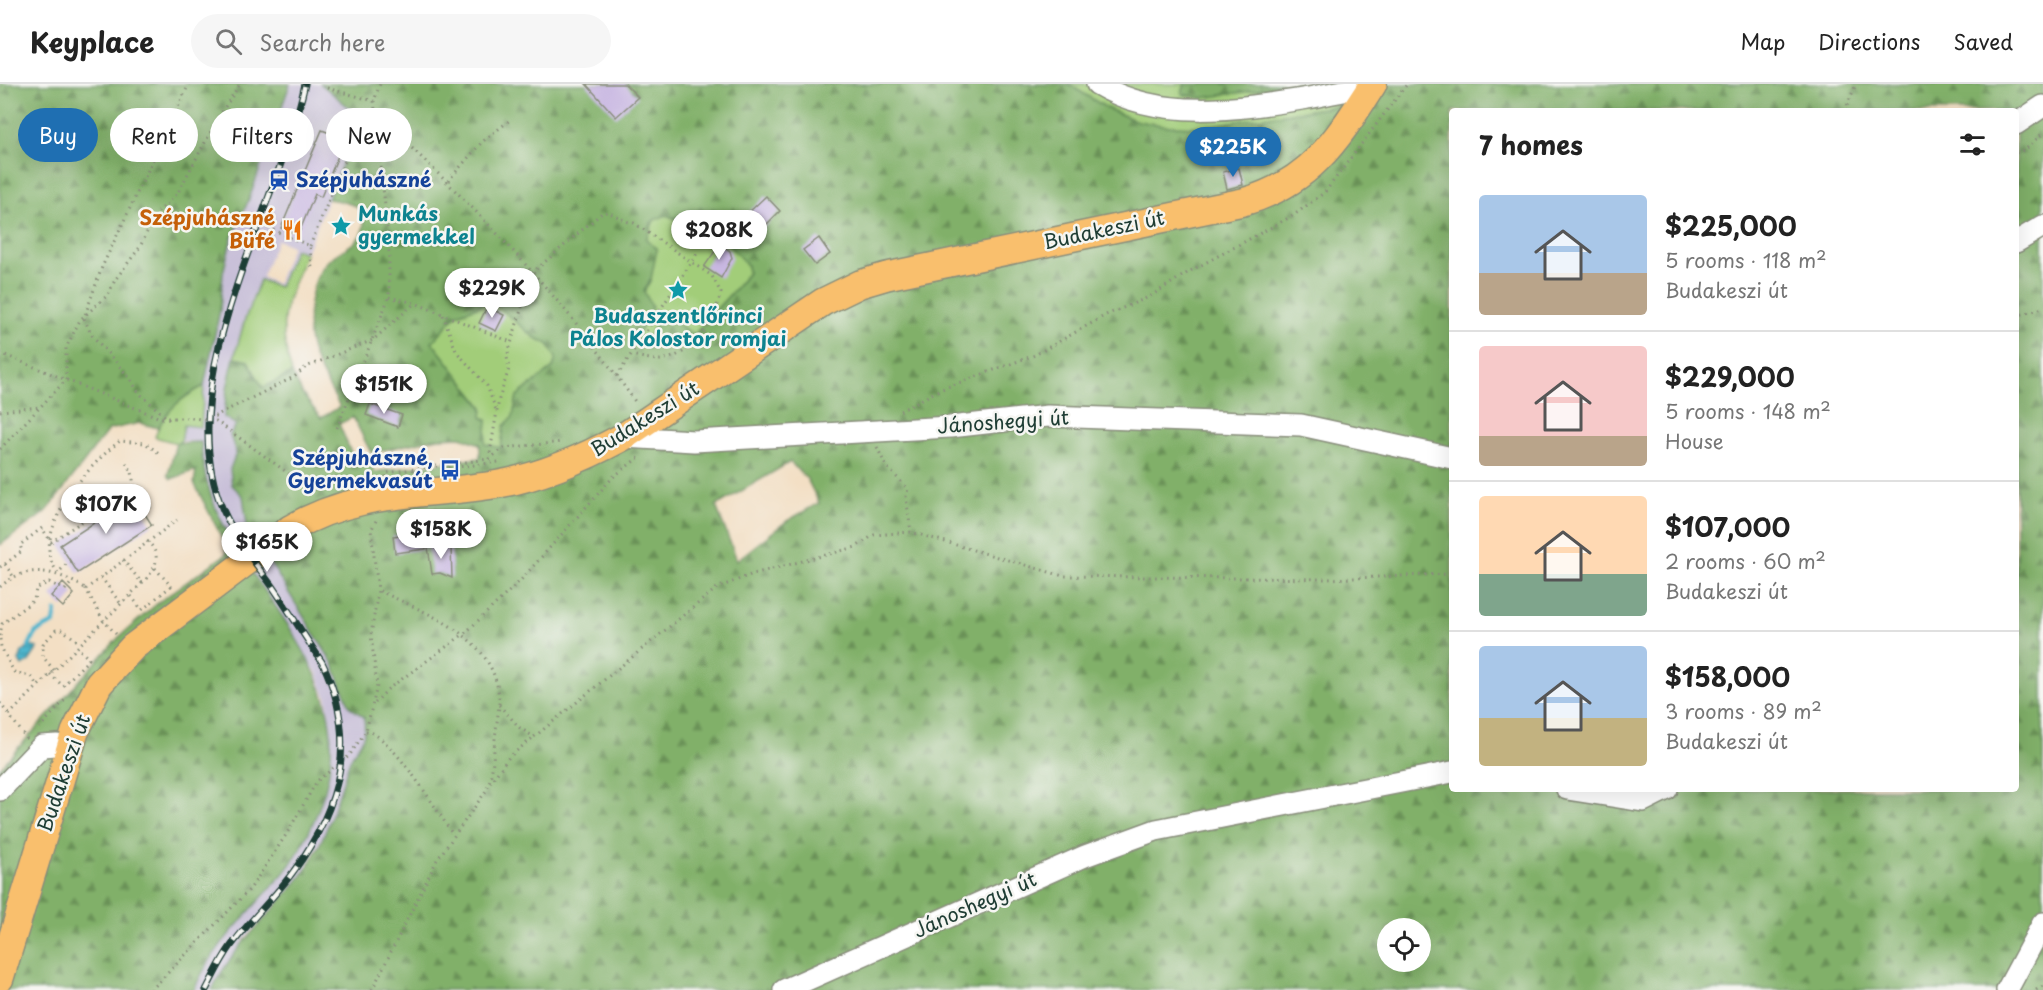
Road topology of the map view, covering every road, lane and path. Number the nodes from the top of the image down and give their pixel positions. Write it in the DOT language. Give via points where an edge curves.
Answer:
graph roads {
  1 [pos="189,84"];
  2 [pos="240,84"];
  3 [pos="381,84"];
  4 [pos="1097,84"];
  5 [pos="1406,84"];
  6 [pos="1857,84"];
  7 [pos="1372,86"];
  8 [pos="327,88"];
  9 [pos="375,101"];
  10 [pos="2043,106"];
  11 [pos="376,108"];
  12 [pos="1846,108"];
  13 [pos="510,120"];
  14 [pos="2019,122"];
  15 [pos="2043,133"];
  16 [pos="412,148"];
  17 [pos="2019,152"];
  18 [pos="344,162"];
  19 [pos="381,162"];
  20 [pos="448,182"];
  21 [pos="262,225"];
  22 [pos="2043,226"];
  23 [pos="2019,240"];
  24 [pos="310,246"];
  25 [pos="698,252"];
  26 [pos="691,263"];
  27 [pos="312,269"];
  28 [pos="532,273"];
  29 [pos="389,297"];
  30 [pos="416,303"];
  31 [pos="2043,308"];
  32 [pos="442,314"];
  33 [pos="2019,315"];
  34 [pos="84,318"];
  35 [pos="373,340"];
  36 [pos="511,342"];
  37 [pos="0,353"];
  38 [pos="632,355"];
  39 [pos="617,376"];
  40 [pos="66,380"];
  41 [pos="41,407"];
  42 [pos="0,411"];
  43 [pos="496,412"];
  44 [pos="209,418"];
  45 [pos="170,420"];
  46 [pos="337,428"];
  47 [pos="872,430"];
  48 [pos="651,431"];
  49 [pos="0,449"];
  50 [pos="159,453"];
  51 [pos="1449,458"];
  52 [pos="126,463"];
  53 [pos="386,477"];
  54 [pos="134,487"];
  55 [pos="317,494"];
  56 [pos="154,504"];
  57 [pos="177,520"];
  58 [pos="371,530"];
  59 [pos="911,532"];
  60 [pos="147,541"];
  61 [pos="51,542"];
  62 [pos="70,560"];
  63 [pos="123,560"];
  64 [pos="5,564"];
  65 [pos="0,567"];
  66 [pos="155,568"];
  67 [pos="58,573"];
  68 [pos="1449,574"];
  69 [pos="13,576"];
  70 [pos="100,578"];
  71 [pos="73,581"];
  72 [pos="142,583"];
  73 [pos="0,586"];
  74 [pos="86,589"];
  75 [pos="378,590"];
  76 [pos="131,595"];
  77 [pos="121,604"];
  78 [pos="102,620"];
  79 [pos="464,634"];
  80 [pos="0,637"];
  81 [pos="121,639"];
  82 [pos="78,645"];
  83 [pos="52,672"];
  84 [pos="38,686"];
  85 [pos="0,703"];
  86 [pos="374,704"];
  87 [pos="499,705"];
  88 [pos="9,715"];
  89 [pos="366,731"];
  90 [pos="534,737"];
  91 [pos="28,741"];
  92 [pos="69,751"];
  93 [pos="1449,773"];
  94 [pos="489,786"];
  95 [pos="0,790"];
  96 [pos="1586,792"];
  97 [pos="1661,792"];
  98 [pos="453,835"];
  99 [pos="2043,923"];
  100 [pos="0,978"];
  101 [pos="2043,986"];
  102 [pos="151,990"];
  103 [pos="372,990"];
  104 [pos="784,990"];
  105 [pos="2007,990"];
  106 [pos="2036,990"];
  1 -- 34 [label="path" via="102,267"];
  2 -- 34 [label="path" via="177,194 155,215 140,247 119,273 108,295"];
  3 -- 9 [label="path"];
  4 -- 7 [label="street" via="1142,102 1187,110 1267,104"];
  5 -- 47 [label="path" via="1325,192 1294,215 1149,297 1106,315 1035,355 939,390"];
  6 -- 12 [label="path"];
  7 -- 48 [label="main road, Budakeszi út" via="1327,152 1284,186 1243,202 860,284 807,312"];
  8 -- 9 [label="path"];
  9 -- 11 [label="path"];
  10 -- 14 [label="street"];
  13 -- 20 [label="path" via="482,142"];
  15 -- 17 [label="path"];
  16 -- 20 [label="path"];
  18 -- 24 [label="path"];
  19 -- 29 [label="path" via="389,244"];
  20 -- 28 [label="path"];
  21 -- 24 [label="path"];
  22 -- 23 [label="street"];
  24 -- 27 [label="path"];
  25 -- 26 [label="path"];
  26 -- 28 [label="path" via="634,223 603,212"];
  26 -- 38 [label="path"];
  26 -- 38 [label="path" via="712,276 721,293 707,326 694,345 661,360"];
  28 -- 36 [label="path"];
  28 -- 39 [label="path" via="572,316"];
  29 -- 30 [label="path"];
  29 -- 35 [label="path"];
  30 -- 32 [label="path"];
  30 -- 35 [label="path"];
  31 -- 33 [label="path"];
  32 -- 36 [label="path"];
  32 -- 43 [label="path" via="456,351 487,386"];
  34 -- 40 [label="path" via="66,348"];
  34 -- 45 [label="path" via="92,334 139,393"];
  35 -- 44 [label="path" via="306,367 294,377"];
  35 -- 46 [label="path"];
  36 -- 43 [label="path"];
  37 -- 40 [label="path"];
  38 -- 39 [label="path"];
  39 -- 48 [label="path"];
  40 -- 41 [label="path"];
  40 -- 45 [label="path"];
  41 -- 42 [label="path"];
  41 -- 49 [label="path"];
  43 -- 53 [label="path" via="489,459 386,473"];
  44 -- 45 [label="path"];
  44 -- 55 [label="path"];
  47 -- 48 [label="street, Jánoshegyi út"];
  47 -- 51 [label="street, Jánoshegyi út" via="950,427 1048,416 1301,425"];
  47 -- 59 [label="path" via="886,466 908,489"];
  48 -- 79 [label="path" via="640,457 613,477 520,581"];
  48 -- 92 [label="main road, Budakeszi út" via="623,437 589,455 527,477 497,484 389,495 312,516 258,551 117,661 92,696"];
  50 -- 61 [label="path" via="145,443 120,441 98,457 69,497"];
  52 -- 54 [label="path" via="132,471"];
  54 -- 56 [label="path" via="145,512"];
  54 -- 61 [label="path"];
  57 -- 60 [label="path"];
  58 -- 75 [label="path"];
  59 -- 68 [label="path" via="1063,576 1327,579"];
  59 -- 90 [label="path" via="874,535 856,547 753,574 717,588"];
  60 -- 63 [label="path"];
  60 -- 66 [label="path" via="154,546 157,556"];
  61 -- 64 [label="path" via="42,528 20,545 22,551"];
  61 -- 67 [label="path" via="49,552"];
  62 -- 67 [label="path"];
  63 -- 70 [label="path"];
  63 -- 72 [label="path"];
  64 -- 65 [label="path"];
  64 -- 69 [label="path"];
  66 -- 72 [label="path"];
  66 -- 76 [label="path" via="171,586 142,610"];
  67 -- 69 [label="path" via="38,570"];
  67 -- 71 [label="path"];
  69 -- 73 [label="path"];
  70 -- 74 [label="path"];
  70 -- 77 [label="path"];
  71 -- 74 [label="path"];
  71 -- 80 [label="path" via="65,590 49,582 36,589 34,600 3,624"];
  72 -- 76 [label="path"];
  74 -- 78 [label="path"];
  75 -- 79 [label="path"];
  75 -- 86 [label="path" via="371,635 377,686"];
  76 -- 77 [label="path"];
  77 -- 78 [label="path"];
  78 -- 81 [label="path"];
  78 -- 82 [label="path"];
  79 -- 86 [label="path" via="388,689"];
  79 -- 87 [label="path" via="479,648 491,669"];
  80 -- 84 [label="path" via="14,672 30,676"];
  82 -- 83 [label="path"];
  82 -- 83 [label="path" via="89,659 63,686"];
  82 -- 83 [label="path" via="63,630 56,630 43,644 43,657"];
  83 -- 84 [label="path"];
  84 -- 88 [label="path"];
  85 -- 88 [label="path"];
  86 -- 89 [label="path"];
  87 -- 90 [label="path"];
  87 -- 94 [label="path"];
  88 -- 91 [label="path"];
  89 -- 98 [label="path" via="381,737 412,774"];
  89 -- 102 [label="path" via="349,756 317,781 250,889"];
  90 -- 94 [label="path" via="509,757"];
  92 -- 95 [label="street" via="57,745 42,747"];
  92 -- 100 [label="main road, Budakeszi út"];
  93 -- 104 [label="street, Jánoshegyi út" via="1156,830 1085,855"];
  94 -- 98 [label="path"];
  96 -- 97 [label="street" via="1642,801"];
  98 -- 103 [label="path" via="415,901"];
  99 -- 105 [label="street"];
  101 -- 106 [label="path"];
}
